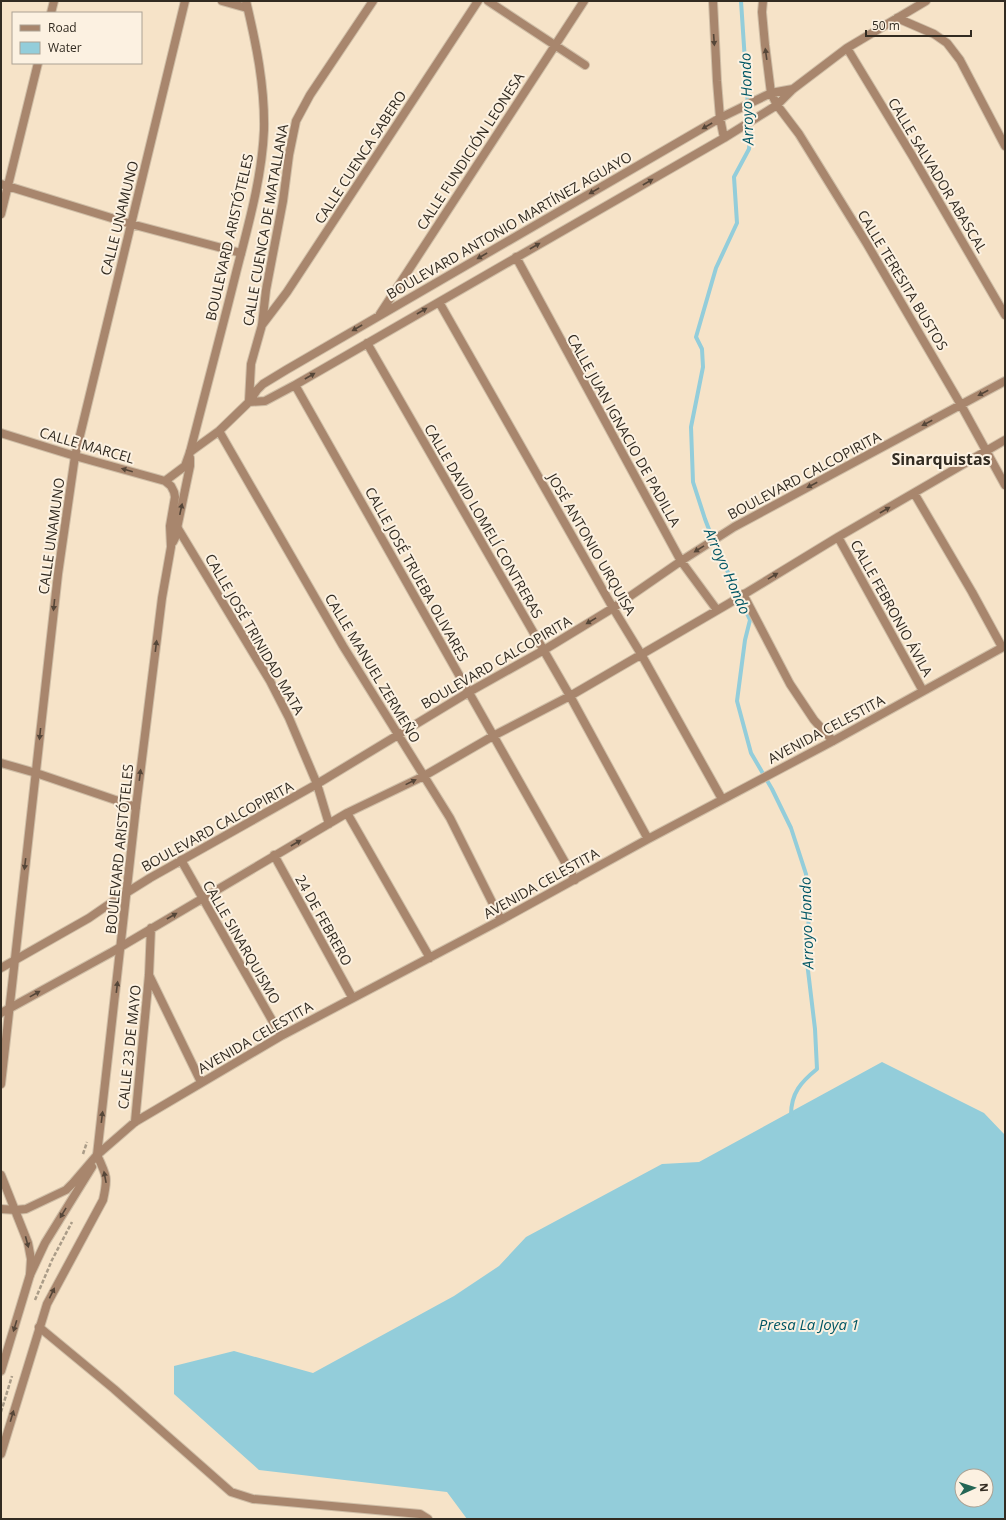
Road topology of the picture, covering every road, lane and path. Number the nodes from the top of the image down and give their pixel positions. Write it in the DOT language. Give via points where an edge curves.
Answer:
graph roads {
  1 [pos="54,1"];
  2 [pos="185,1"];
  3 [pos="222,1"];
  4 [pos="373,1"];
  5 [pos="478,1"];
  6 [pos="488,1"];
  7 [pos="584,1"];
  8 [pos="713,1"];
  9 [pos="763,1"];
  10 [pos="926,1"];
  11 [pos="247,5"];
  12 [pos="51,12"];
  13 [pos="898,18"];
  14 [pos="555,45"];
  15 [pos="847,48"];
  16 [pos="38,64"];
  17 [pos="585,65"];
  18 [pos="793,89"];
  19 [pos="771,93"];
  20 [pos="777,105"];
  21 [pos="720,118"];
  22 [pos="724,138"];
  23 [pos="1005,146"];
  24 [pos="4,185"];
  25 [pos="1,214"];
  26 [pos="131,224"];
  27 [pos="241,253"];
  28 [pos="516,257"];
  29 [pos="439,302"];
  30 [pos="1005,315"];
  31 [pos="378,316"];
  32 [pos="262,325"];
  33 [pos="367,344"];
  34 [pos="1005,381"];
  35 [pos="295,385"];
  36 [pos="249,402"];
  37 [pos="961,405"];
  38 [pos="219,431"];
  39 [pos="1,434"];
  40 [pos="1005,440"];
  41 [pos="986,451"];
  42 [pos="190,452"];
  43 [pos="75,456"];
  44 [pos="165,481"];
  45 [pos="1005,485"];
  46 [pos="914,493"];
  47 [pos="177,527"];
  48 [pos="838,537"];
  49 [pos="171,547"];
  50 [pos="681,561"];
  51 [pos="741,595"];
  52 [pos="613,608"];
  53 [pos="717,610"];
  54 [pos="1004,646"];
  55 [pos="544,650"];
  56 [pos="641,654"];
  57 [pos="923,691"];
  58 [pos="469,692"];
  59 [pos="570,696"];
  60 [pos="399,734"];
  61 [pos="492,736"];
  62 [pos="833,741"];
  63 [pos="1,763"];
  64 [pos="36,773"];
  65 [pos="424,776"];
  66 [pos="317,784"];
  67 [pos="722,799"];
  68 [pos="136,807"];
  69 [pos="347,813"];
  70 [pos="329,824"];
  71 [pos="648,838"];
  72 [pos="274,855"];
  73 [pos="181,860"];
  74 [pos="575,880"];
  75 [pos="127,893"];
  76 [pos="203,899"];
  77 [pos="501,920"];
  78 [pos="151,928"];
  79 [pos="121,946"];
  80 [pos="430,958"];
  81 [pos="14,961"];
  82 [pos="1,968"];
  83 [pos="149,975"];
  84 [pos="352,998"];
  85 [pos="9,1009"];
  86 [pos="1,1014"];
  87 [pos="281,1036"];
  88 [pos="201,1082"];
  89 [pos="1,1084"];
  90 [pos="134,1122"];
  91 [pos="97,1155"];
  92 [pos="1,1175"];
  93 [pos="1,1209"];
  94 [pos="16,1210"];
  95 [pos="30,1275"];
  96 [pos="39,1327"];
  97 [pos="1,1371"];
  98 [pos="1,1454"];
  99 [pos="428,1519"];
  1 -- 12 [label="street"];
  2 -- 26 [label="street, CALLE UNAMUNO"];
  3 -- 11 [label="street"];
  4 -- 32 [label="street, CALLE CUENCA DE MATALLANA" via="310,95 296,121"];
  5 -- 32 [label="street, CALLE CUENCA SABERO" via="291,286"];
  6 -- 14 [label="street"];
  7 -- 14 [label="street, CALLE FUNDICIÓN LEONESA"];
  8 -- 21 [label="street, one-way"];
  19 -- 9 [label="street, CALLE TERESITA BUSTOS, one-way"];
  10 -- 13 [label="street, BOULEVARD ANTONIO MARTÍNEZ AGUAYO"];
  11 -- 27 [label="street, BOULEVARD ARISTÓTELES" via="257,48 264,130 260,167"];
  13 -- 15 [label="street, BOULEVARD ANTONIO MARTÍNEZ AGUAYO"];
  13 -- 23 [label="street" via="934,34 947,43 960,60"];
  14 -- 17 [label="street"];
  14 -- 31 [label="street, CALLE FUNDICIÓN LEONESA"];
  15 -- 18 [label="street, BOULEVARD ANTONIO MARTÍNEZ AGUAYO"];
  15 -- 30 [label="street, CALLE SALVADOR ABASCAL"];
  16 -- 24 [label="street"];
  18 -- 19 [label="street, BOULEVARD ANTONIO MARTÍNEZ AGUAYO"];
  18 -- 20 [label="street, BOULEVARD ANTONIO MARTÍNEZ AGUAYO"];
  19 -- 20 [label="street, CALLE TERESITA BUSTOS"];
  19 -- 21 [label="street, BOULEVARD ANTONIO MARTÍNEZ AGUAYO"];
  20 -- 22 [label="street, BOULEVARD ANTONIO MARTÍNEZ AGUAYO"];
  20 -- 37 [label="street, CALLE TERESITA BUSTOS" via="799,134 867,244"];
  21 -- 22 [label="street"];
  21 -- 31 [label="street, BOULEVARD ANTONIO MARTÍNEZ AGUAYO, one-way"];
  28 -- 22 [label="street, BOULEVARD ANTONIO MARTÍNEZ AGUAYO, one-way"];
  24 -- 25 [label="street"];
  24 -- 26 [label="street"];
  26 -- 27 [label="street"];
  26 -- 43 [label="street, CALLE UNAMUNO"];
  27 -- 42 [label="street, BOULEVARD ARISTÓTELES"];
  28 -- 29 [label="street, BOULEVARD ANTONIO MARTÍNEZ AGUAYO"];
  28 -- 50 [label="street, CALLE JUAN IGNACIO DE PADILLA"];
  33 -- 29 [label="street, BOULEVARD ANTONIO MARTÍNEZ AGUAYO, one-way"];
  29 -- 52 [label="street, JOSÉ ANTONIO URQUISA"];
  31 -- 36 [label="street, BOULEVARD ANTONIO MARTÍNEZ AGUAYO, one-way" via="263,384"];
  32 -- 36 [label="street, CALLE CUENCA DE MATALLANA" via="251,364"];
  35 -- 33 [label="street, BOULEVARD ANTONIO MARTÍNEZ AGUAYO, one-way"];
  33 -- 55 [label="street, CALLE DAVID LOMELÍ CONTRERAS"];
  34 -- 37 [label="street, BOULEVARD CALCOPIRITA, one-way"];
  35 -- 36 [label="street, BOULEVARD ANTONIO MARTÍNEZ AGUAYO" via="266,401"];
  35 -- 58 [label="street, CALLE JOSÉ TRUEBA OLIVARES"];
  36 -- 38 [label="street, BOULEVARD ANTONIO MARTÍNEZ AGUAYO"];
  37 -- 41 [label="street, CALLE TERESITA BUSTOS"];
  37 -- 50 [label="street, BOULEVARD CALCOPIRITA, one-way" via="734,527"];
  38 -- 42 [label="street, BOULEVARD ANTONIO MARTÍNEZ AGUAYO"];
  38 -- 60 [label="street, CALLE MANUEL ZERMEÑO" via="343,646"];
  39 -- 43 [label="street, CALLE MARCEL"];
  40 -- 41 [label="street"];
  41 -- 45 [label="street, CALLE TERESITA BUSTOS"];
  41 -- 46 [label="street"];
  42 -- 44 [label="street, BOULEVARD ARISTÓTELES" via="184,466"];
  47 -- 42 [label="street, BOULEVARD ARISTÓTELES, one-way" via="190,466"];
  44 -- 43 [label="street, CALLE MARCEL, one-way"];
  43 -- 64 [label="street, CALLE UNAMUNO, one-way" via="58,574"];
  44 -- 49 [label="street, BOULEVARD ARISTÓTELES" via="171,486 175,497 170,526"];
  48 -- 46 [label="street, one-way"];
  46 -- 54 [label="street"];
  47 -- 49 [label="street, BOULEVARD ARISTÓTELES"];
  47 -- 66 [label="street, CALLE JOSÉ TRINIDAD MATA" via="270,681"];
  51 -- 48 [label="street, one-way"];
  48 -- 57 [label="street, CALLE FEBRONIO ÁVILA"];
  68 -- 49 [label="street, BOULEVARD ARISTÓTELES, one-way" via="162,598"];
  50 -- 52 [label="street, BOULEVARD CALCOPIRITA"];
  50 -- 53 [label="street, CALLE JUAN IGNACIO DE PADILLA"];
  51 -- 53 [label="street"];
  51 -- 62 [label="street" via="790,684 814,720"];
  52 -- 55 [label="street, BOULEVARD CALCOPIRITA, one-way"];
  52 -- 56 [label="street, JOSÉ ANTONIO URQUISA"];
  53 -- 56 [label="street"];
  54 -- 57 [label="street, AVENIDA CELESTITA"];
  55 -- 58 [label="street, BOULEVARD CALCOPIRITA"];
  55 -- 59 [label="street, CALLE DAVID LOMELÍ CONTRERAS"];
  56 -- 59 [label="street"];
  56 -- 67 [label="street, JOSÉ ANTONIO URQUISA"];
  57 -- 62 [label="street, AVENIDA CELESTITA"];
  58 -- 60 [label="street, BOULEVARD CALCOPIRITA"];
  58 -- 61 [label="street, CALLE JOSÉ TRUEBA OLIVARES"];
  59 -- 61 [label="street"];
  59 -- 71 [label="street, CALLE DAVID LOMELÍ CONTRERAS"];
  60 -- 65 [label="street, CALLE MANUEL ZERMEÑO"];
  60 -- 66 [label="street, BOULEVARD CALCOPIRITA"];
  61 -- 65 [label="street"];
  61 -- 74 [label="street, CALLE JOSÉ TRUEBA OLIVARES"];
  62 -- 67 [label="street, AVENIDA CELESTITA"];
  63 -- 64 [label="street"];
  64 -- 68 [label="street"];
  64 -- 81 [label="street, CALLE UNAMUNO, one-way"];
  69 -- 65 [label="street, one-way"];
  65 -- 77 [label="street, CALLE MANUEL ZERMEÑO" via="450,818"];
  66 -- 70 [label="street, CALLE JOSÉ TRINIDAD MATA"];
  66 -- 73 [label="street, BOULEVARD CALCOPIRITA"];
  67 -- 71 [label="street, AVENIDA CELESTITA"];
  68 -- 75 [label="street, BOULEVARD ARISTÓTELES"];
  69 -- 70 [label="street"];
  69 -- 80 [label="street"];
  72 -- 70 [label="street, one-way"];
  71 -- 74 [label="street, AVENIDA CELESTITA"];
  72 -- 76 [label="street"];
  72 -- 84 [label="street, 24 DE FEBRERO"];
  73 -- 75 [label="street, BOULEVARD CALCOPIRITA"];
  73 -- 76 [label="street, CALLE SINARQUISMO"];
  74 -- 77 [label="street, AVENIDA CELESTITA"];
  75 -- 79 [label="street, BOULEVARD ARISTÓTELES"];
  75 -- 81 [label="street, BOULEVARD CALCOPIRITA"];
  78 -- 76 [label="street, one-way"];
  76 -- 87 [label="street, CALLE SINARQUISMO"];
  77 -- 80 [label="street, AVENIDA CELESTITA"];
  78 -- 79 [label="street"];
  78 -- 83 [label="street, CALLE 23 DE MAYO"];
  85 -- 79 [label="street, one-way"];
  91 -- 79 [label="street, BOULEVARD ARISTÓTELES, one-way"];
  80 -- 84 [label="street, AVENIDA CELESTITA"];
  81 -- 82 [label="street, BOULEVARD CALCOPIRITA"];
  81 -- 85 [label="street, CALLE UNAMUNO"];
  83 -- 88 [label="street, CALLE 23 DE MAYO"];
  83 -- 90 [label="street, CALLE 23 DE MAYO"];
  84 -- 87 [label="street, AVENIDA CELESTITA"];
  85 -- 86 [label="street"];
  85 -- 89 [label="street, CALLE UNAMUNO"];
  87 -- 88 [label="street, AVENIDA CELESTITA"];
  88 -- 90 [label="street, AVENIDA CELESTITA"];
  90 -- 91 [label="street, AVENIDA CELESTITA"];
  91 -- 94 [label="street" via="74,1184 66,1190 26,1209"];
  91 -- 95 [label="street, BOULEVARD ARISTÓTELES, one-way" via="88,1175 45,1243"];
  96 -- 91 [label="street, one-way" via="57,1282 102,1200 107,1184 105,1172"];
  92 -- 94 [label="street"];
  93 -- 94 [label="street"];
  94 -- 95 [label="street, one-way" via="28,1243"];
  95 -- 97 [label="street, BOULEVARD ARISTÓTELES, one-way"];
  98 -- 96 [label="street, one-way"];
  96 -- 99 [label="street" via="231,1492 253,1499 420,1514"];
}
